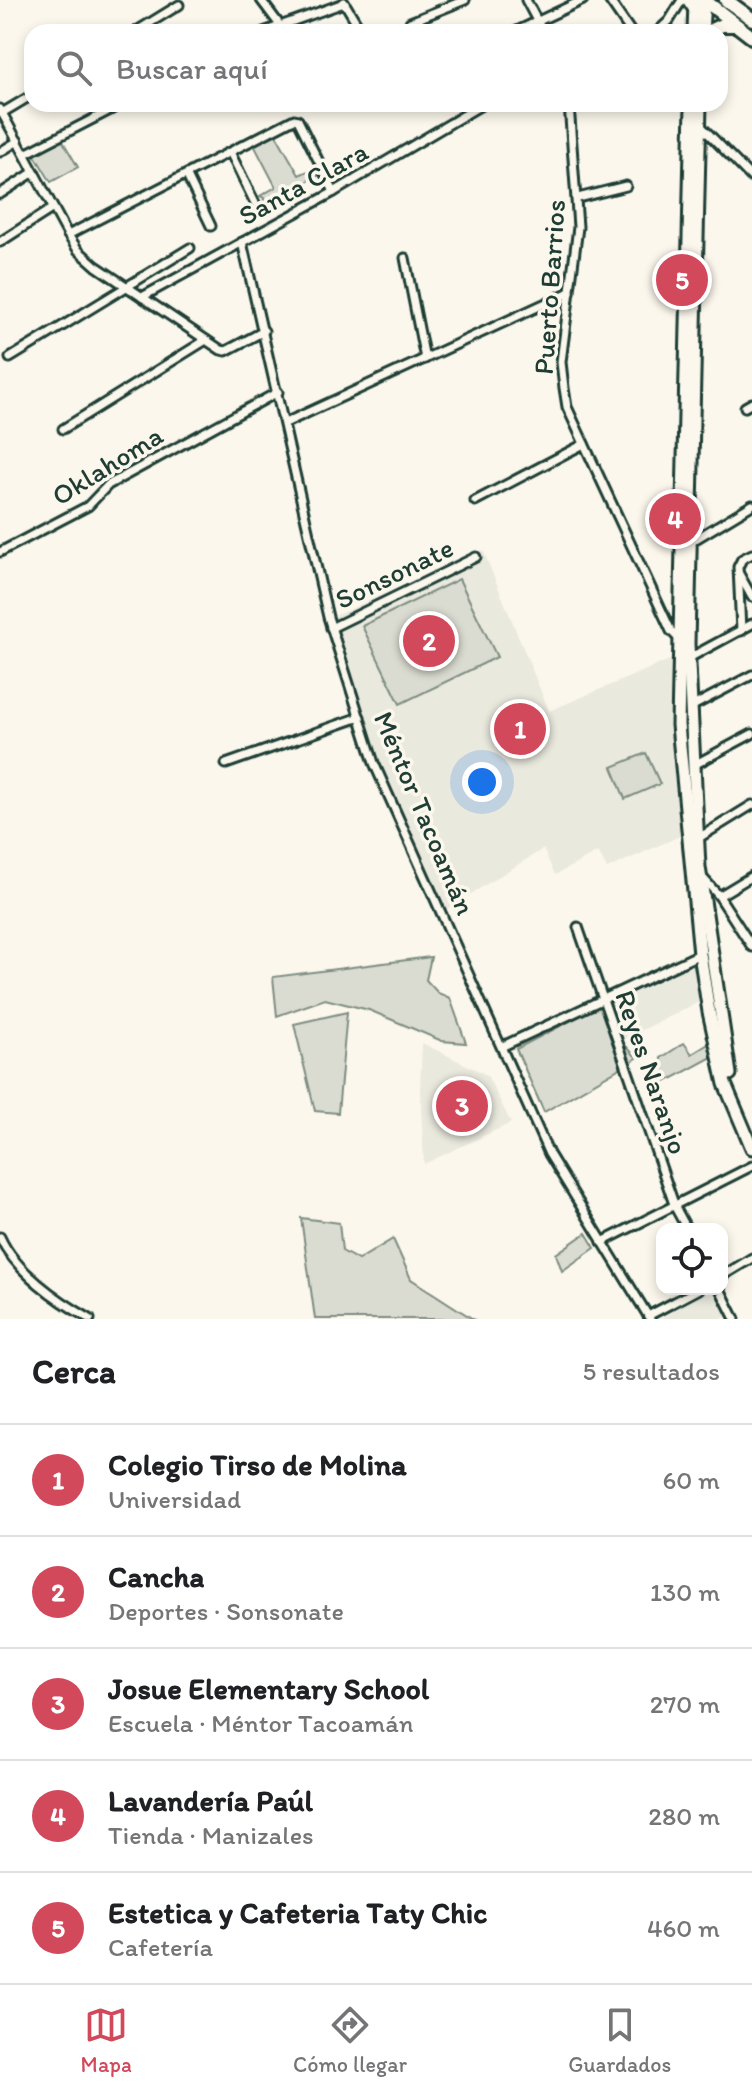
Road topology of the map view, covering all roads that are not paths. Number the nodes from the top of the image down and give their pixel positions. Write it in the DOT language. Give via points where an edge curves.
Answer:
graph roads {
  1 [pos="261,0"];
  2 [pos="465,0"];
  3 [pos="526,0"];
  4 [pos="583,0"];
  5 [pos="609,0"];
  6 [pos="682,0"];
  7 [pos="726,0"];
  8 [pos="344,1"];
  9 [pos="698,1"];
  10 [pos="179,5"];
  11 [pos="752,19"];
  12 [pos="537,21"];
  13 [pos="410,22"];
  14 [pos="148,24"];
  15 [pos="279,24"];
  16 [pos="357,24"];
  17 [pos="531,24"];
  18 [pos="539,24"];
  19 [pos="626,24"];
  20 [pos="666,24"];
  21 [pos="695,24"];
  22 [pos="703,24"];
  23 [pos="728,25"];
  24 [pos="736,25"];
  25 [pos="752,37"];
  26 [pos="24,99"];
  27 [pos="1,111"];
  28 [pos="106,112"];
  29 [pos="469,112"];
  30 [pos="570,112"];
  31 [pos="692,112"];
  32 [pos="700,112"];
  33 [pos="465,114"];
  34 [pos="699,124"];
  35 [pos="18,141"];
  36 [pos="0,152"];
  37 [pos="230,152"];
  38 [pos="25,154"];
  39 [pos="34,172"];
  40 [pos="187,176"];
  41 [pos="752,178"];
  42 [pos="626,186"];
  43 [pos="334,192"];
  44 [pos="0,194"];
  45 [pos="578,198"];
  46 [pos="255,203"];
  47 [pos="53,208"];
  48 [pos="211,226"];
  49 [pos="68,235"];
  50 [pos="0,242"];
  51 [pos="242,242"];
  52 [pos="190,248"];
  53 [pos="405,258"];
  54 [pos="125,285"];
  55 [pos="570,292"];
  56 [pos="142,297"];
  57 [pos="264,331"];
  58 [pos="206,340"];
  59 [pos="10,358"];
  60 [pos="425,359"];
  61 [pos="278,392"];
  62 [pos="285,423"];
  63 [pos="63,429"];
  64 [pos="584,444"];
  65 [pos="475,501"];
  66 [pos="751,508"];
  67 [pos="689,543"];
  68 [pos="0,552"];
  69 [pos="752,554"];
  70 [pos="476,557"];
  71 [pos="738,572"];
  72 [pos="752,597"];
  73 [pos="752,624"];
  74 [pos="331,628"];
  75 [pos="741,631"];
  76 [pos="683,642"];
  77 [pos="689,658"];
  78 [pos="752,675"];
  79 [pos="691,707"];
  80 [pos="360,717"];
  81 [pos="752,734"];
  82 [pos="226,764"];
  83 [pos="694,765"];
  84 [pos="752,805"];
  85 [pos="697,839"];
  86 [pos="752,876"];
  87 [pos="701,877"];
  88 [pos="719,896"];
  89 [pos="578,927"];
  90 [pos="752,947"];
  91 [pos="700,954"];
  92 [pos="604,998"];
  93 [pos="503,1046"];
  94 [pos="737,1110"];
  95 [pos="752,1148"];
  96 [pos="752,1166"];
  97 [pos="675,1207"];
  98 [pos="684,1223"];
  99 [pos="0,1237"];
  100 [pos="602,1242"];
  101 [pos="752,1258"];
  102 [pos="728,1272"];
  103 [pos="689,1295"];
  104 [pos="723,1295"];
  105 [pos="649,1318"];
  106 [pos="90,1319"];
  107 [pos="735,1319"];
  1 -- 15 [label="street"];
  2 -- 13 [label="street"];
  3 -- 12 [label="street"];
  4 -- 12 [label="street"];
  5 -- 19 [label="street"];
  6 -- 20 [label="street"];
  7 -- 11 [label="main road"];
  8 -- 15 [label="street"];
  8 -- 16 [label="street"];
  9 -- 21 [label="street"];
  9 -- 22 [label="street"];
  9 -- 24 [label="main road"];
  10 -- 14 [label="street"];
  12 -- 17 [label="street"];
  12 -- 18 [label="street"];
  23 -- 24 [label="main road"];
  24 -- 25 [label="main road"];
  26 -- 27 [label="street"];
  27 -- 35 [label="street"];
  28 -- 38 [label="street"];
  29 -- 33 [label="street, Santa Clara"];
  30 -- 45 [label="street, Puerto Barrios"];
  31 -- 76 [label="street"];
  32 -- 34 [label="street"];
  33 -- 43 [label="street, Santa Clara"];
  34 -- 41 [label="street"];
  34 -- 67 [label="street"];
  35 -- 36 [label="street"];
  35 -- 38 [label="street"];
  37 -- 40 [label="street"];
  37 -- 43 [label="street" via="298,120"];
  37 -- 46 [label="street"];
  38 -- 39 [label="street"];
  39 -- 44 [label="street"];
  39 -- 47 [label="street"];
  40 -- 48 [label="street"];
  40 -- 49 [label="street"];
  42 -- 45 [label="street"];
  43 -- 51 [label="street, Santa Clara"];
  45 -- 55 [label="street, Puerto Barrios"];
  47 -- 49 [label="street"];
  47 -- 50 [label="street"];
  49 -- 54 [label="street" via="78,250"];
  51 -- 56 [label="street, Santa Clara"];
  51 -- 57 [label="street, Méntor Tacoamán"];
  52 -- 54 [label="street"];
  53 -- 60 [label="street"];
  54 -- 56 [label="street"];
  54 -- 59 [label="street"];
  55 -- 60 [label="street"];
  55 -- 64 [label="street, Puerto Barrios" via="561,369 567,407"];
  56 -- 58 [label="street"];
  57 -- 58 [label="street" via="226,351"];
  57 -- 61 [label="street, Méntor Tacoamán"];
  58 -- 63 [label="street"];
  60 -- 62 [label="street"];
  61 -- 62 [label="street, Méntor Tacoamán"];
  61 -- 68 [label="street, Oklahoma" via="108,485 88,506"];
  62 -- 74 [label="street, Méntor Tacoamán"];
  64 -- 65 [label="street"];
  64 -- 76 [label="street, Puerto Barrios" via="671,631"];
  66 -- 67 [label="street"];
  67 -- 76 [label="street"];
  69 -- 71 [label="street" via="742,559"];
  70 -- 74 [label="street, Sonsonate"];
  71 -- 72 [label="street"];
  71 -- 75 [label="street"];
  73 -- 75 [label="street"];
  74 -- 80 [label="street, Méntor Tacoamán"];
  75 -- 77 [label="street"];
  76 -- 77 [label="street"];
  76 -- 91 [label="street" via="678,725"];
  77 -- 79 [label="street"];
  78 -- 79 [label="street"];
  79 -- 83 [label="street"];
  80 -- 82 [label="street"];
  80 -- 93 [label="street, Méntor Tacoamán" via="374,763"];
  81 -- 83 [label="street"];
  83 -- 85 [label="street"];
  84 -- 85 [label="street"];
  85 -- 87 [label="street"];
  86 -- 88 [label="street"];
  87 -- 88 [label="street"];
  87 -- 94 [label="street"];
  88 -- 90 [label="street"];
  89 -- 92 [label="street, Reyes Naranjo"];
  91 -- 92 [label="street"];
  91 -- 94 [label="street" via="725,1084"];
  92 -- 93 [label="street"];
  92 -- 97 [label="street, Reyes Naranjo"];
  93 -- 100 [label="street, Méntor Tacoamán" via="549,1154"];
  94 -- 95 [label="street"];
  96 -- 97 [label="street"];
  97 -- 98 [label="street, Reyes Naranjo"];
  97 -- 100 [label="street"];
  99 -- 106 [label="street" via="16,1261"];
  100 -- 105 [label="street, Méntor Tacoamán"];
  101 -- 102 [label="street"];
  103 -- 105 [label="street"];
  104 -- 107 [label="street"];
}
